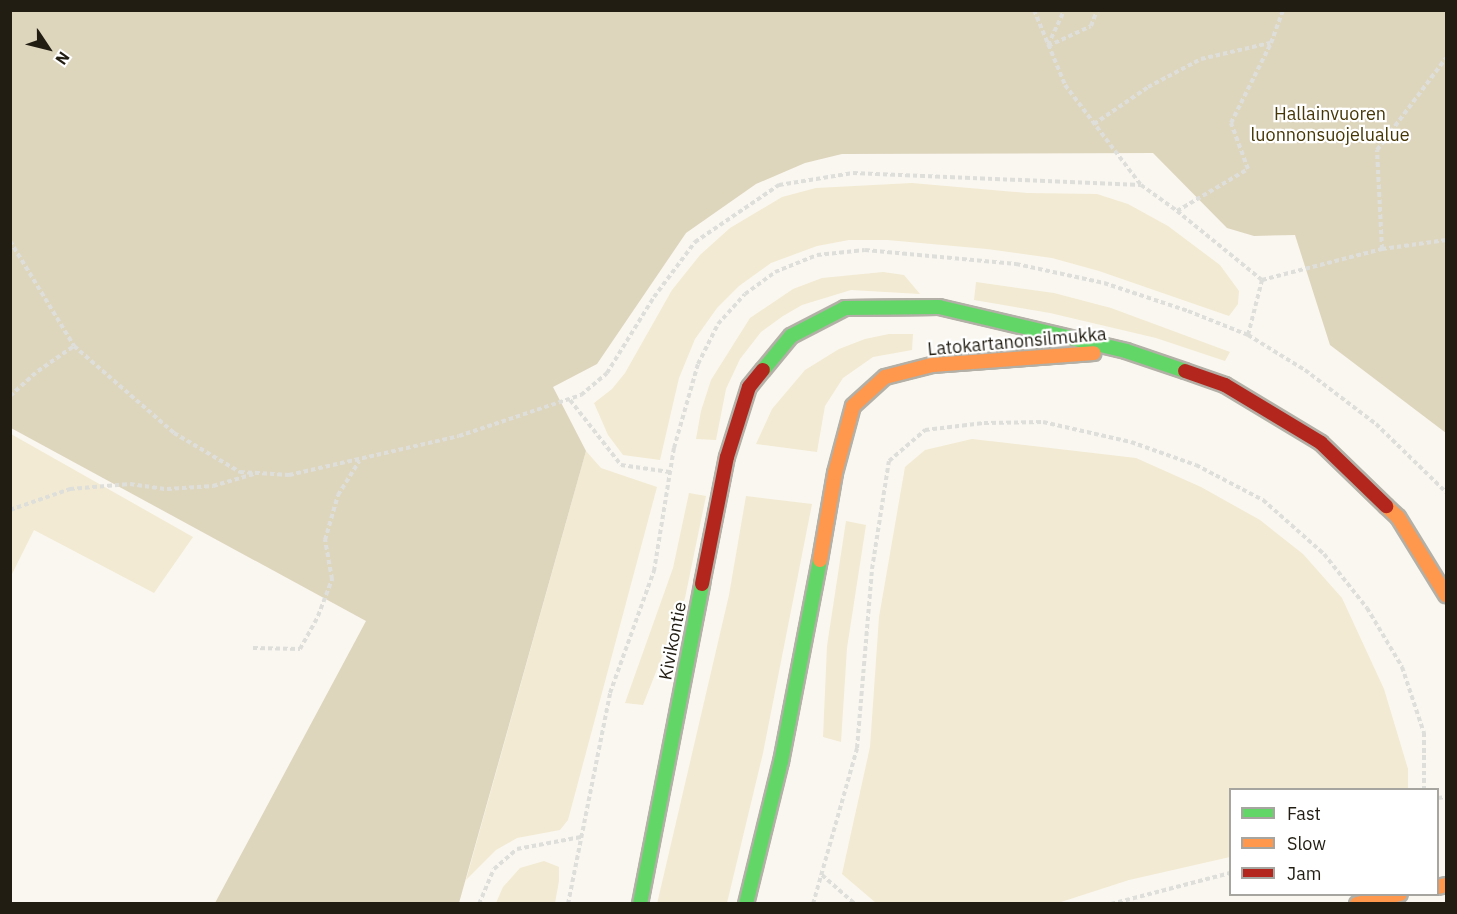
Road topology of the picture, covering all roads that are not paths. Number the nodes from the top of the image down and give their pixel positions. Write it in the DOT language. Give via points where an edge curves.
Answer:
graph roads {
  1 [pos="1125,351"];
  2 [pos="749,387"];
  3 [pos="1446,595"];
  4 [pos="1390,896"];
  5 [pos="640,903"];
  6 [pos="746,903"];
  7 [pos="1357,903"];
  1 -- 2 [label="street, Latokartanonsilmukka" via="939,307 845,308 791,336"];
  1 -- 3 [label="street, Latokartanonsilmukka" via="1225,385 1322,442 1398,517"];
  1 -- 6 [label="street, Latokartanonsilmukka" via="932,365 885,377 853,406 835,473 781,762"];
  2 -- 5 [label="street, Kivikontie" via="727,457"];
  4 -- 7 [label="street"];
}
